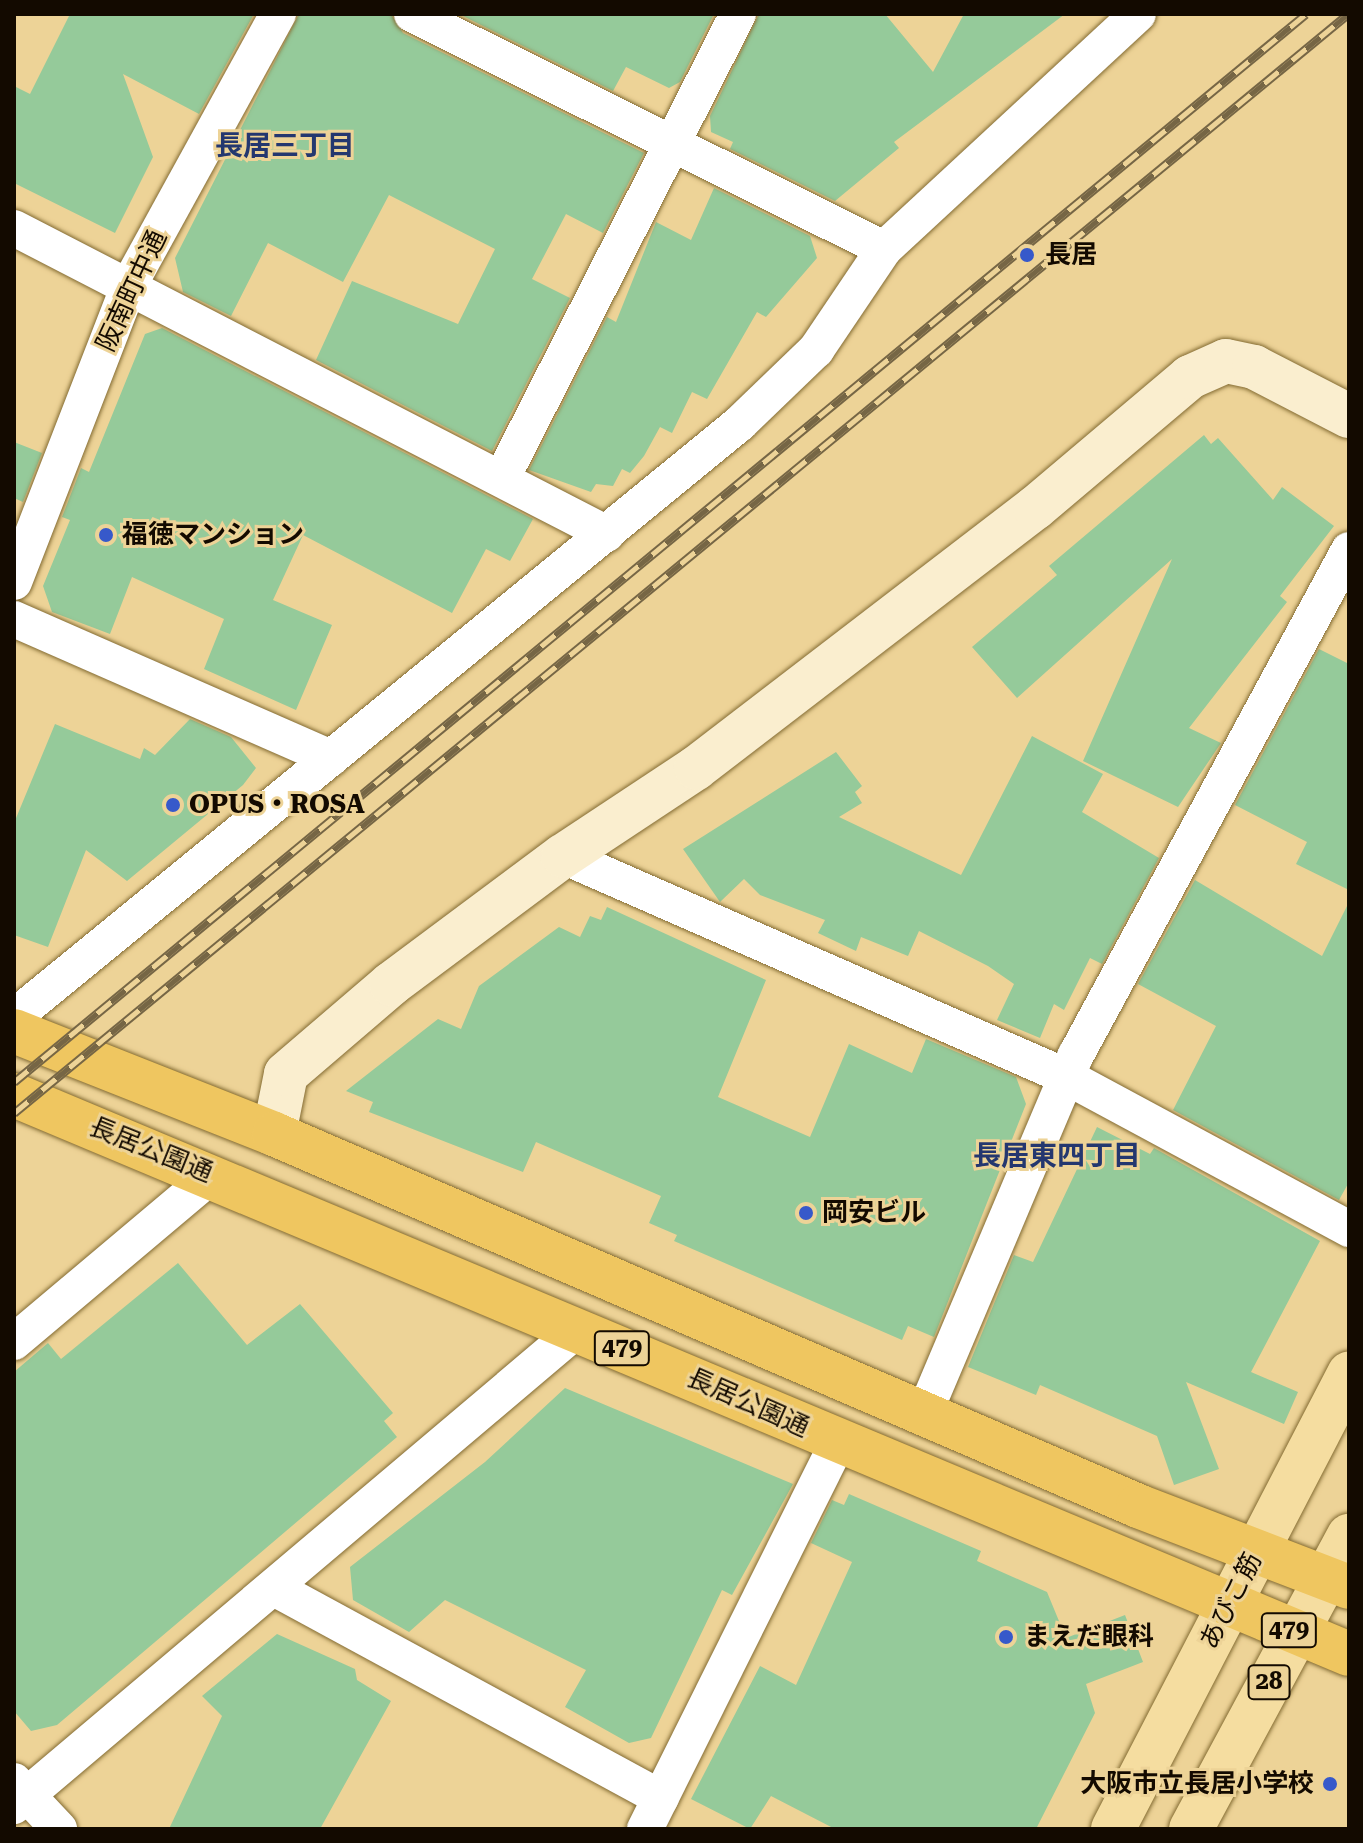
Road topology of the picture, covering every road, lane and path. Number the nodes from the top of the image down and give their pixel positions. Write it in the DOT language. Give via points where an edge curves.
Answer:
graph roads {
  1 [pos="278,14"];
  2 [pos="412,14"];
  3 [pos="738,14"];
  4 [pos="1138,14"];
  5 [pos="671,139"];
  6 [pos="14,228"];
  7 [pos="884,249"];
  8 [pos="129,285"];
  9 [pos="1349,416"];
  10 [pos="503,476"];
  11 [pos="607,534"];
  12 [pos="1349,550"];
  13 [pos="14,582"];
  14 [pos="14,619"];
  15 [pos="331,758"];
  16 [pos="563,856"];
  17 [pos="14,1017"];
  18 [pos="14,1031"];
  19 [pos="1065,1076"];
  20 [pos="14,1095"];
  21 [pos="274,1134"];
  22 [pos="212,1175"];
  23 [pos="1349,1229"];
  24 [pos="578,1329"];
  25 [pos="14,1342"];
  26 [pos="1349,1374"];
  27 [pos="924,1414"];
  28 [pos="838,1442"];
  29 [pos="1349,1536"];
  30 [pos="1257,1551"];
  31 [pos="1338,1582"];
  32 [pos="274,1588"];
  33 [pos="1228,1608"];
  34 [pos="1296,1633"];
  35 [pos="1349,1654"];
  36 [pos="18,1794"];
  37 [pos="653,1814"];
  38 [pos="59,1829"];
  39 [pos="1113,1829"];
  40 [pos="1191,1829"];
  1 -- 8 [label="street, 阪南町中通"];
  2 -- 5 [label="street"];
  3 -- 5 [label="street"];
  4 -- 7 [label="street"];
  5 -- 7 [label="street"];
  5 -- 10 [label="street"];
  6 -- 8 [label="street"];
  7 -- 11 [label="street" via="816,350"];
  8 -- 10 [label="street"];
  8 -- 13 [label="street, 阪南町中通"];
  9 -- 16 [label="street" via="1254,367 1226,361 1206,366 1035,508 696,768"];
  10 -- 11 [label="street"];
  11 -- 15 [label="street"];
  12 -- 19 [label="street"];
  14 -- 15 [label="street"];
  15 -- 17 [label="street"];
  16 -- 19 [label="street"];
  16 -- 21 [label="street" via="286,1074"];
  18 -- 21 [label="highway, 479"];
  19 -- 23 [label="street"];
  19 -- 27 [label="street"];
  20 -- 22 [label="highway, 長居公園通 / 479"];
  21 -- 27 [label="highway, 479"];
  22 -- 24 [label="highway, 長居公園通 / 479"];
  22 -- 25 [label="street"];
  24 -- 28 [label="highway, 長居公園通 / 479"];
  24 -- 32 [label="street"];
  26 -- 30 [label="main road, あびこ筋"];
  27 -- 30 [label="highway, 479"];
  28 -- 33 [label="highway, 長居公園通 / 479"];
  28 -- 37 [label="street"];
  29 -- 31 [label="main road, 28"];
  30 -- 31 [label="highway, 479"];
  30 -- 33 [label="main road, あびこ筋"];
  31 -- 34 [label="main road, 28"];
  32 -- 36 [label="street"];
  32 -- 37 [label="street"];
  33 -- 34 [label="highway, 長居公園通 / 479"];
  33 -- 39 [label="main road, あびこ筋"];
  34 -- 35 [label="highway, 長居公園通 / 479"];
  34 -- 40 [label="main road, 28"];
  36 -- 38 [label="street"];
}
